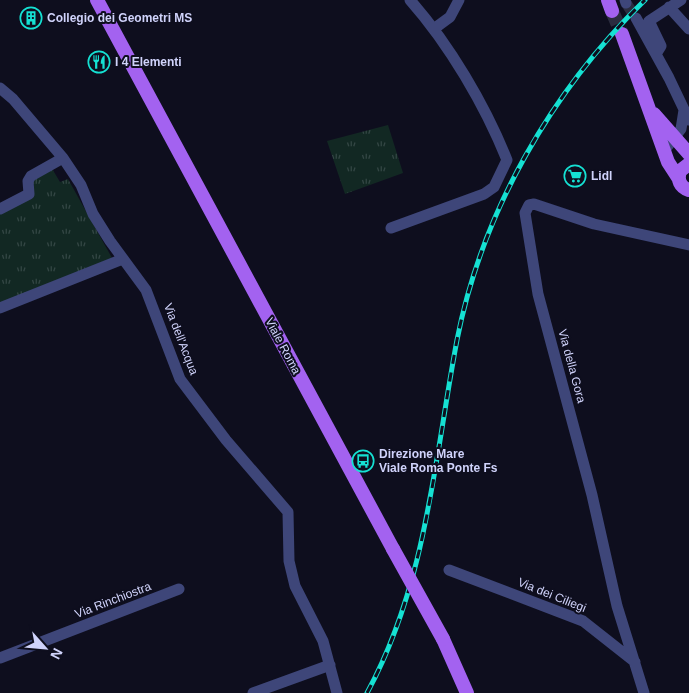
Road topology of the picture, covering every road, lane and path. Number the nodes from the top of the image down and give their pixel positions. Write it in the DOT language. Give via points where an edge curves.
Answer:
graph roads {
  1 [pos="97,0"];
  2 [pos="410,0"];
  3 [pos="459,0"];
  4 [pos="681,0"];
  5 [pos="669,7"];
  6 [pos="636,18"];
  7 [pos="435,28"];
  8 [pos="689,29"];
  9 [pos="622,34"];
  10 [pos="656,54"];
  11 [pos="0,88"];
  12 [pos="684,109"];
  13 [pos="652,112"];
  14 [pos="689,120"];
  15 [pos="675,139"];
  16 [pos="664,151"];
  17 [pos="689,154"];
  18 [pos="63,158"];
  19 [pos="689,164"];
  20 [pos="686,188"];
  21 [pos="0,209"];
  22 [pos="391,228"];
  23 [pos="689,245"];
  24 [pos="123,258"];
  25 [pos="0,308"];
  26 [pos="449,570"];
  27 [pos="179,589"];
  28 [pos="0,658"];
  29 [pos="635,662"];
  30 [pos="330,665"];
  31 [pos="253,693"];
  32 [pos="337,693"];
  33 [pos="467,693"];
  34 [pos="644,693"];
  1 -- 33 [label="main road, Viale Roma, bridge" via="443,639"];
  2 -- 7 [label="street"];
  3 -- 7 [label="street" via="450,17"];
  4 -- 5 [label="street"];
  5 -- 8 [label="street"];
  5 -- 10 [label="street" via="649,21 661,46"];
  6 -- 10 [label="street"];
  7 -- 22 [label="street" via="492,123 507,160 494,187 484,194"];
  9 -- 13 [label="main road"];
  10 -- 12 [label="street"];
  11 -- 18 [label="street, Via dell'Acqua"];
  12 -- 14 [label="street"];
  12 -- 15 [label="street" via="683,126"];
  13 -- 15 [label="main road"];
  13 -- 16 [label="main road"];
  15 -- 16 [label="street"];
  15 -- 17 [label="main road"];
  16 -- 20 [label="main road" via="671,169"];
  18 -- 21 [label="street" via="31,176 28,181 30,194"];
  18 -- 24 [label="street, Via dell'Acqua" via="81,185 93,214"];
  19 -- 20 [label="main road" via="680,171"];
  23 -- 29 [label="street, Via della Gora" via="594,224 534,204 528,205 525,213 538,294 590,488 617,606"];
  24 -- 25 [label="street"];
  24 -- 30 [label="street, Via dell'Acqua" via="146,290 180,379 226,440 288,512 289,561 295,586 323,641"];
  26 -- 29 [label="street, Via dei Ciliegi" via="583,621"];
  27 -- 28 [label="street, Via Rinchiostra"];
  29 -- 34 [label="street, Via della Gora"];
  30 -- 31 [label="street"];
  30 -- 32 [label="street, Via dell'Acqua"];
}
